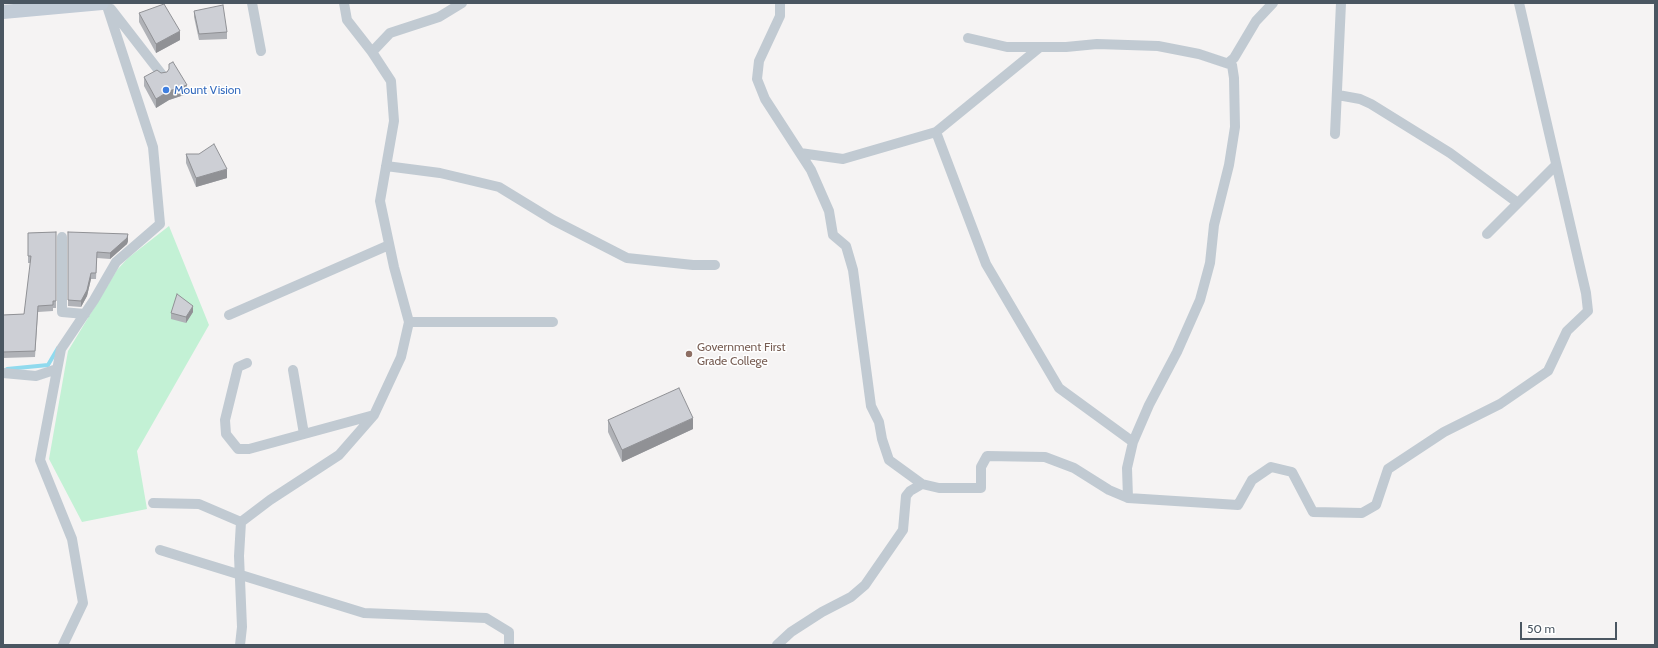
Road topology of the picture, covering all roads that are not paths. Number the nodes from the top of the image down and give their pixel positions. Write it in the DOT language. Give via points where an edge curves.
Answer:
graph roads {
  1 [pos="102,3"];
  2 [pos="106,3"];
  3 [pos="252,3"];
  4 [pos="344,3"];
  5 [pos="462,3"];
  6 [pos="780,3"];
  7 [pos="1273,3"];
  8 [pos="1341,3"];
  9 [pos="1519,3"];
  10 [pos="82,4"];
  11 [pos="3,12"];
  12 [pos="968,38"];
  13 [pos="1039,48"];
  14 [pos="261,51"];
  15 [pos="372,52"];
  16 [pos="1228,63"];
  17 [pos="162,76"];
  18 [pos="1338,95"];
  19 [pos="936,132"];
  20 [pos="1336,134"];
  21 [pos="800,153"];
  22 [pos="1556,165"];
  23 [pos="386,166"];
  24 [pos="1518,203"];
  25 [pos="1487,234"];
  26 [pos="62,236"];
  27 [pos="389,245"];
  28 [pos="715,266"];
  29 [pos="85,314"];
  30 [pos="229,315"];
  31 [pos="409,322"];
  32 [pos="553,322"];
  33 [pos="247,364"];
  34 [pos="57,369"];
  35 [pos="293,370"];
  36 [pos="3,373"];
  37 [pos="374,415"];
  38 [pos="304,434"];
  39 [pos="1133,442"];
  40 [pos="922,484"];
  41 [pos="1128,498"];
  42 [pos="153,503"];
  43 [pos="241,522"];
  44 [pos="160,550"];
  45 [pos="240,575"];
  46 [pos="64,645"];
  47 [pos="240,645"];
  48 [pos="509,645"];
  49 [pos="777,645"];
  1 -- 10 [label="main road"];
  2 -- 17 [label="street"];
  2 -- 29 [label="street" via="153,147 160,224 116,262"];
  3 -- 14 [label="street"];
  4 -- 15 [label="street" via="347,20"];
  5 -- 15 [label="street" via="439,17 390,33"];
  6 -- 21 [label="street" via="780,16 759,61 757,79 765,100"];
  7 -- 16 [label="street" via="1256,21 1234,58"];
  8 -- 18 [label="street"];
  9 -- 22 [label="street"];
  10 -- 11 [label="main road"];
  12 -- 13 [label="street" via="1007,47"];
  13 -- 16 [label="street" via="1097,44 1158,46"];
  13 -- 19 [label="street"];
  15 -- 23 [label="street" via="391,81 394,121"];
  16 -- 39 [label="street" via="1232,65 1234,78 1235,127 1229,165 1214,226 1210,263 1200,300"];
  18 -- 20 [label="street"];
  18 -- 24 [label="street" via="1371,104 1450,153"];
  19 -- 21 [label="street" via="843,159"];
  19 -- 39 [label="street" via="986,264 1059,388"];
  21 -- 40 [label="street" via="811,170 829,211 833,235 846,246 853,270 871,406 879,422 889,460"];
  22 -- 24 [label="street"];
  22 -- 41 [label="street" via="1588,311 1567,331 1548,371 1500,404 1444,432 1388,469 1376,505 1362,513 1313,512 1292,472 1271,467 1252,480 1238,505"];
  23 -- 27 [label="street" via="380,201"];
  23 -- 28 [label="street" via="440,173 499,187 553,220 627,258"];
  24 -- 25 [label="street"];
  26 -- 29 [label="street" via="62,312"];
  27 -- 30 [label="street"];
  27 -- 31 [label="street"];
  29 -- 34 [label="street" via="61,349"];
  31 -- 32 [label="street"];
  31 -- 37 [label="street" via="401,357"];
  33 -- 38 [label="street" via="238,367 226,410 226,434 232,443 238,449 249,449"];
  34 -- 36 [label="street" via="36,376"];
  34 -- 46 [label="street" via="40,460 72,539 82,602"];
  35 -- 38 [label="street"];
  37 -- 38 [label="street"];
  37 -- 43 [label="street" via="339,455"];
  39 -- 41 [label="street" via="1127,468"];
  40 -- 41 [label="street" via="939,488 981,488 981,467 987,456 1045,457 1074,468 1109,490"];
  40 -- 49 [label="street" via="906,496 903,530 865,585 851,597 791,632"];
  42 -- 43 [label="street" via="199,504"];
  43 -- 45 [label="street"];
  44 -- 45 [label="street"];
  45 -- 47 [label="street"];
  45 -- 48 [label="street" via="364,613 486,618 509,632"];
}
